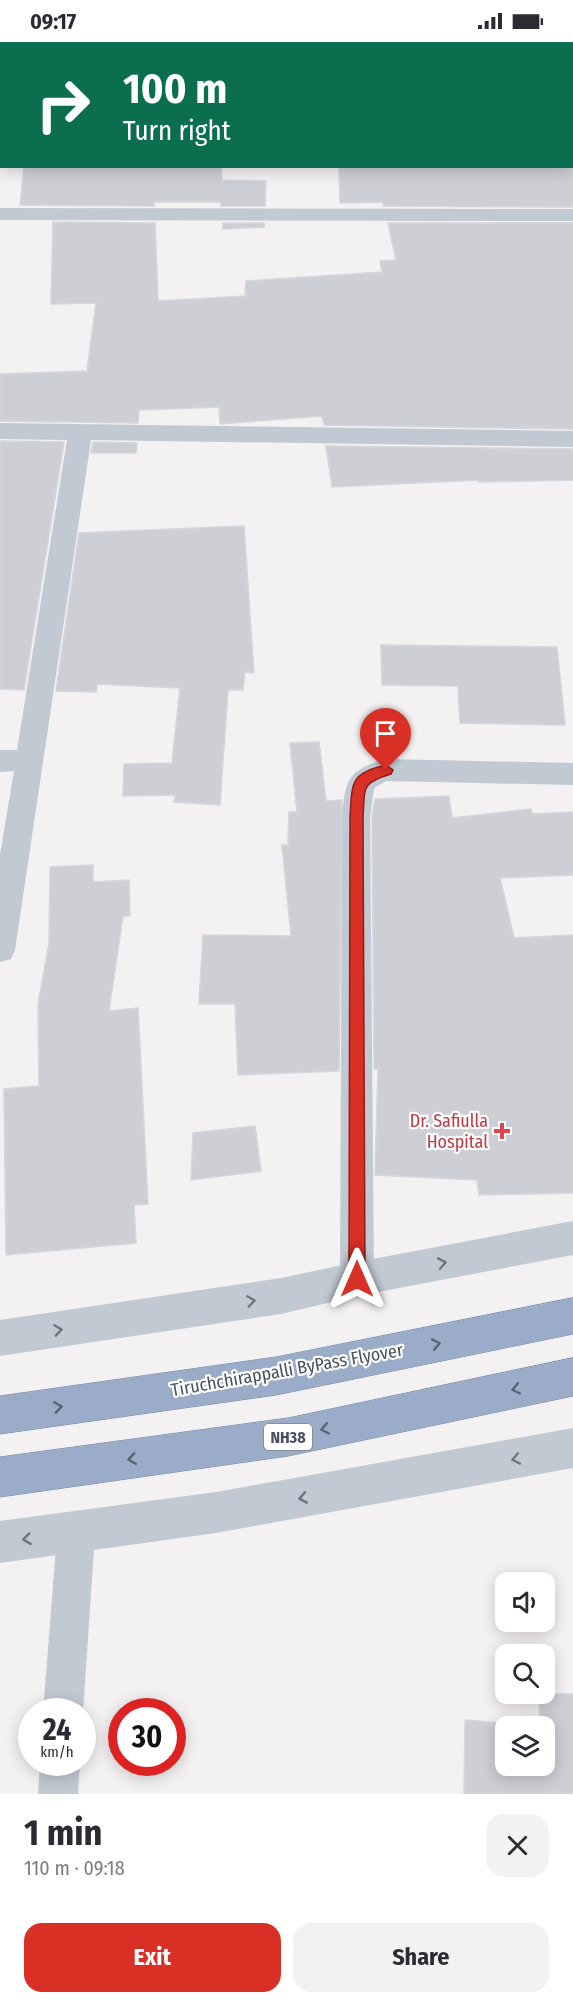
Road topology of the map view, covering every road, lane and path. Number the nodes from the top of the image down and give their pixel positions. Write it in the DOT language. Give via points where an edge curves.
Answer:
graph roads {
  1 [pos="0,214"];
  2 [pos="573,215"];
  3 [pos="0,431"];
  4 [pos="80,434"];
  5 [pos="573,439"];
  6 [pos="31,760"];
  7 [pos="0,761"];
  8 [pos="573,774"];
  9 [pos="0,950"];
  10 [pos="573,1238"];
  11 [pos="357,1279"];
  12 [pos="573,1316"];
  13 [pos="0,1338"];
  14 [pos="573,1377"];
  15 [pos="0,1415"];
  16 [pos="573,1448"];
  17 [pos="0,1477"];
  18 [pos="76,1534"];
  19 [pos="0,1542"];
  20 [pos="64,1698"];
  21 [pos="59,1776"];
  22 [pos="58,1794"];
  1 -- 2 [label="street"];
  3 -- 4 [label="street"];
  4 -- 5 [label="street"];
  4 -- 6 [label="street"];
  6 -- 7 [label="street"];
  6 -- 9 [label="street"];
  8 -- 11 [label="street" via="386,770 369,774 359,787"];
  11 -- 10 [label="street, one-way"];
  13 -- 11 [label="street, one-way" via="281,1296"];
  15 -- 12 [label="highway, Tiruchchirappalli ByPass Flyover, one-way" via="276,1376"];
  14 -- 17 [label="highway, NH38, one-way" via="288,1437"];
  16 -- 18 [label="street, one-way" via="295,1500"];
  18 -- 19 [label="street, one-way"];
  18 -- 20 [label="street"];
  21 -- 22 [label="street"];
}
